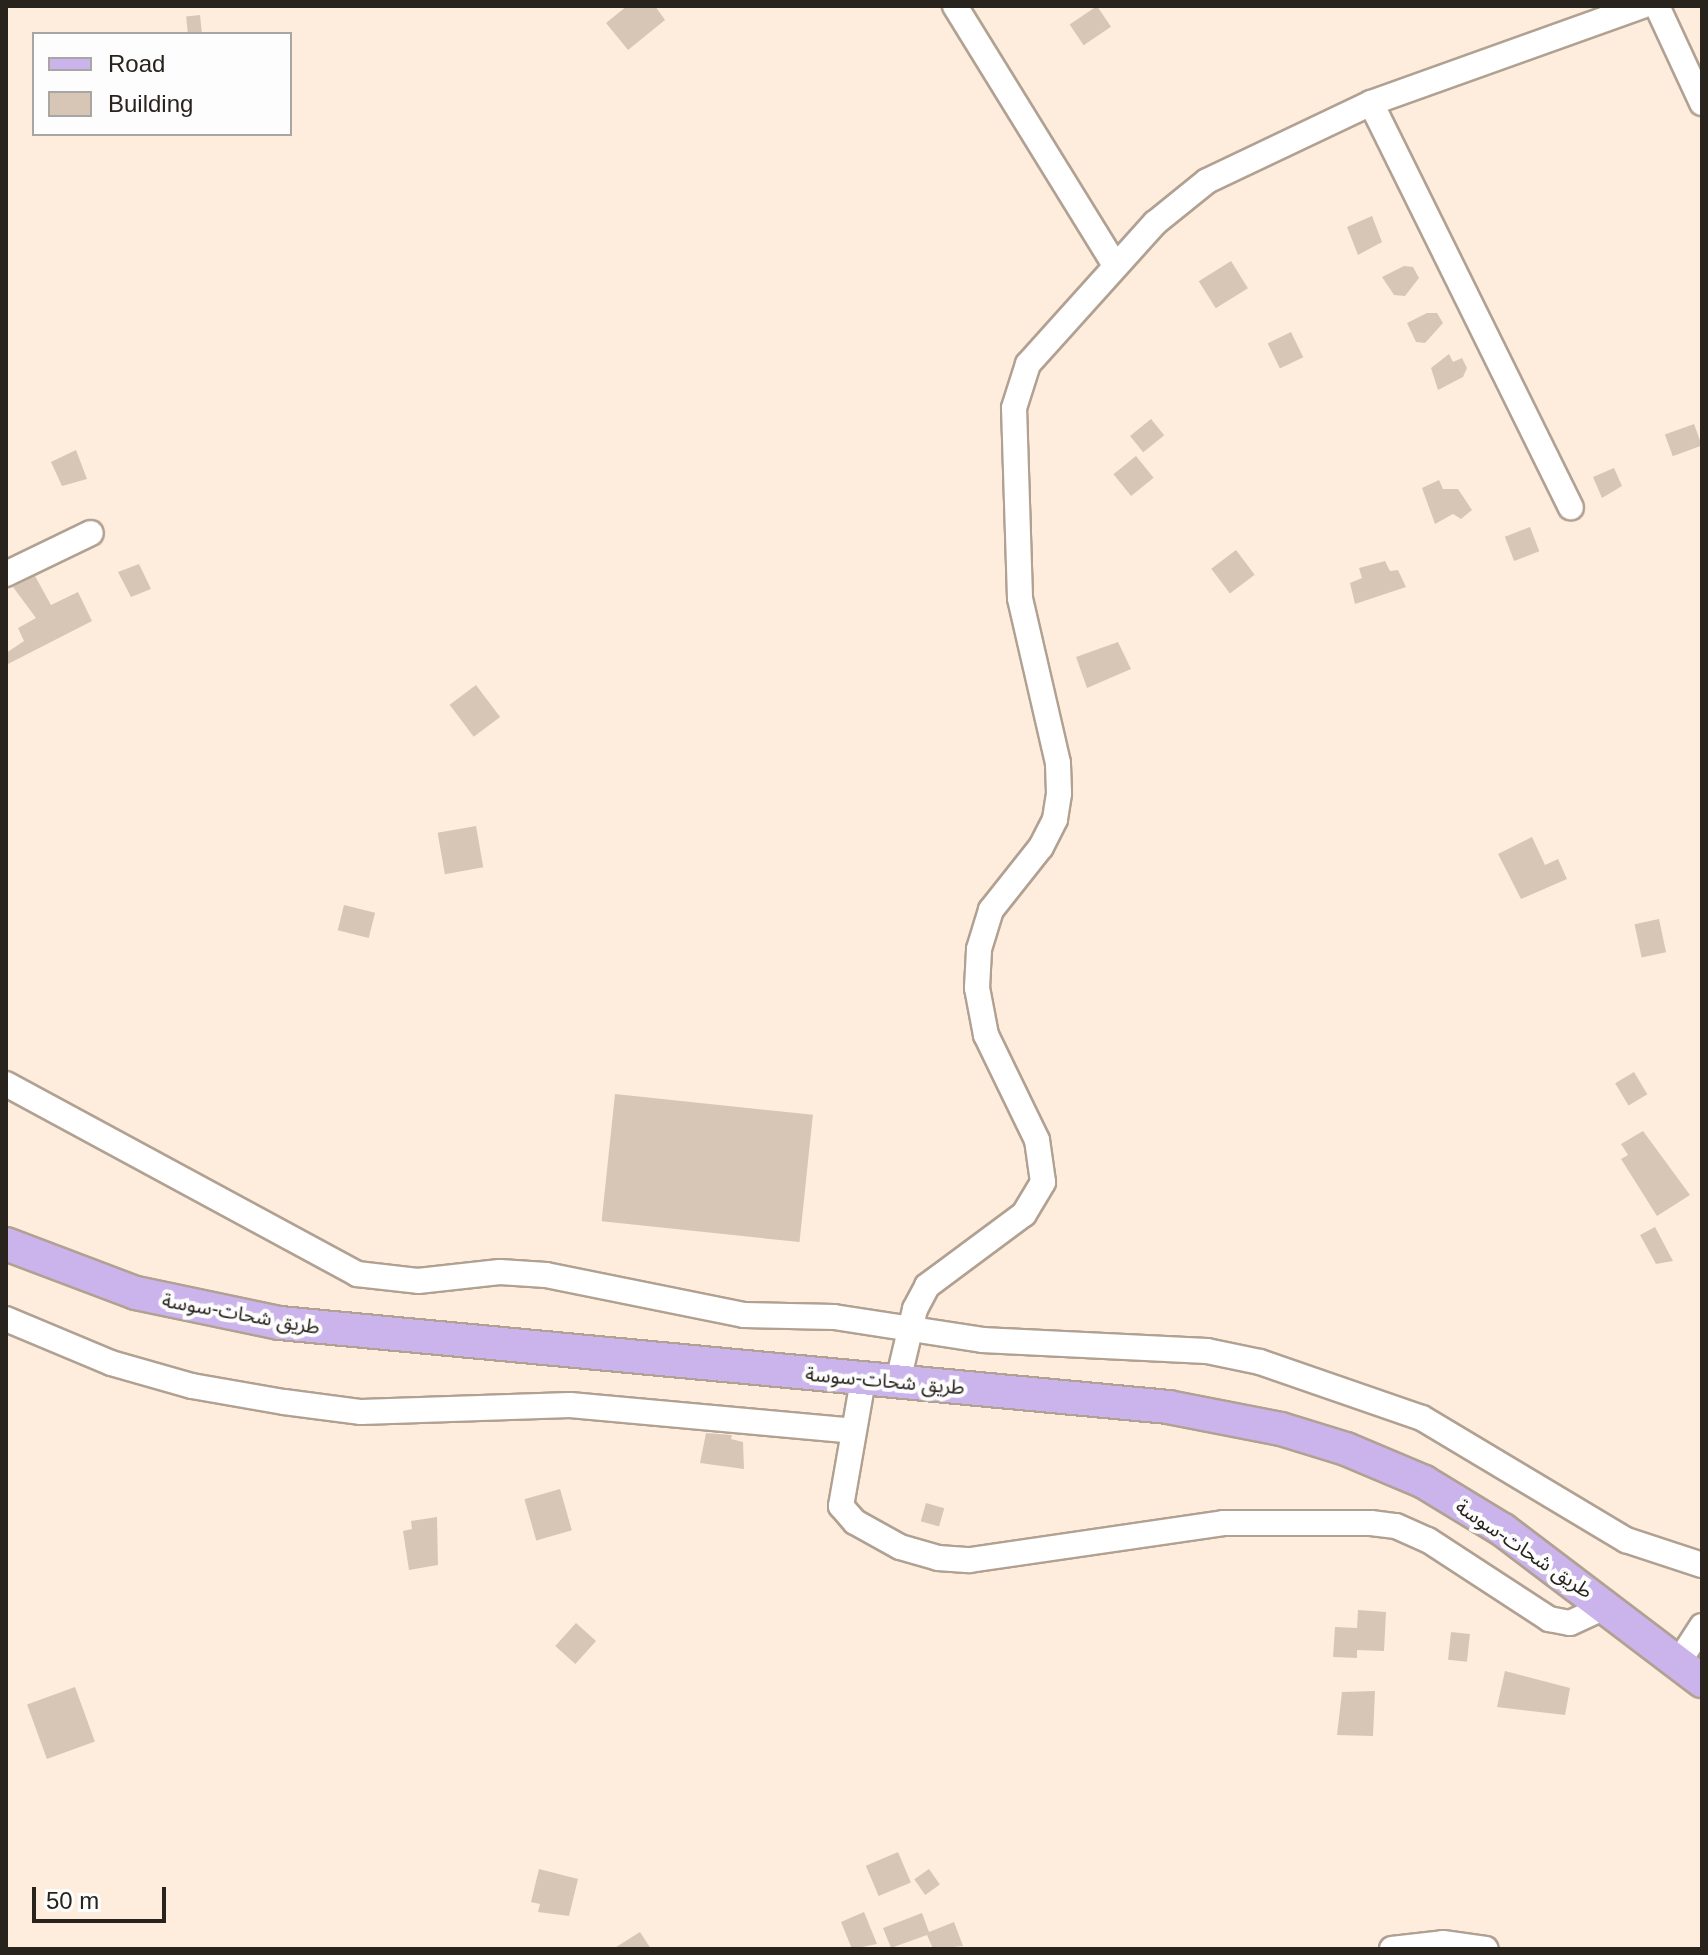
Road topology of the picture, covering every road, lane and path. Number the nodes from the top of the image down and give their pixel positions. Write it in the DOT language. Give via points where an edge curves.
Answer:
graph roads {
  1 [pos="955,6"];
  2 [pos="1642,6"];
  3 [pos="1657,6"];
  4 [pos="1371,103"];
  5 [pos="1702,103"];
  6 [pos="1115,265"];
  7 [pos="1571,507"];
  8 [pos="91,533"];
  9 [pos="6,574"];
  10 [pos="6,1084"];
  11 [pos="6,1244"];
  12 [pos="6,1319"];
  13 [pos="911,1329"];
  14 [pos="863,1380"];
  15 [pos="898,1381"];
  16 [pos="853,1431"];
  17 [pos="1702,1565"];
  18 [pos="1607,1606"];
  19 [pos="1702,1626"];
  20 [pos="1690,1672"];
  21 [pos="1392,1949"];
  22 [pos="1486,1949"];
  1 -- 6 [label="street"];
  2 -- 4 [label="street"];
  3 -- 5 [label="street"];
  4 -- 6 [label="street" via="1207,181 1155,223"];
  4 -- 7 [label="street"];
  6 -- 13 [label="street" via="1028,364 1014,408 1020,598 1058,763 1059,793 1055,819 1041,847 991,910 979,949 977,988 986,1035 1037,1140 1043,1182 1024,1214 927,1286"];
  8 -- 9 [label="street"];
  10 -- 13 [label="street" via="357,1274 418,1281 500,1272 546,1275 744,1315 834,1317"];
  11 -- 14 [label="main road, طريق شحات-سوسة" via="136,1293 280,1323"];
  12 -- 16 [label="street" via="111,1363 192,1386 284,1402 361,1412 570,1405"];
  13 -- 15 [label="street"];
  13 -- 17 [label="street" via="982,1340 1207,1351 1311,1376 1422,1418 1626,1540"];
  14 -- 15 [label="main road, طريق شحات-سوسة"];
  14 -- 16 [label="street"];
  15 -- 18 [label="main road, طريق شحات-سوسة" via="1168,1407 1281,1429 1346,1449 1424,1482 1503,1530"];
  16 -- 18 [label="street" via="842,1511 900,1547 938,1558 1010,1556 1223,1523 1371,1523 1396,1526 1428,1540 1549,1619 1570,1623"];
  18 -- 20 [label="main road, طريق شحات-سوسة"];
  19 -- 20 [label="street"];
  21 -- 22 [label="street" via="1443,1943"];
}
